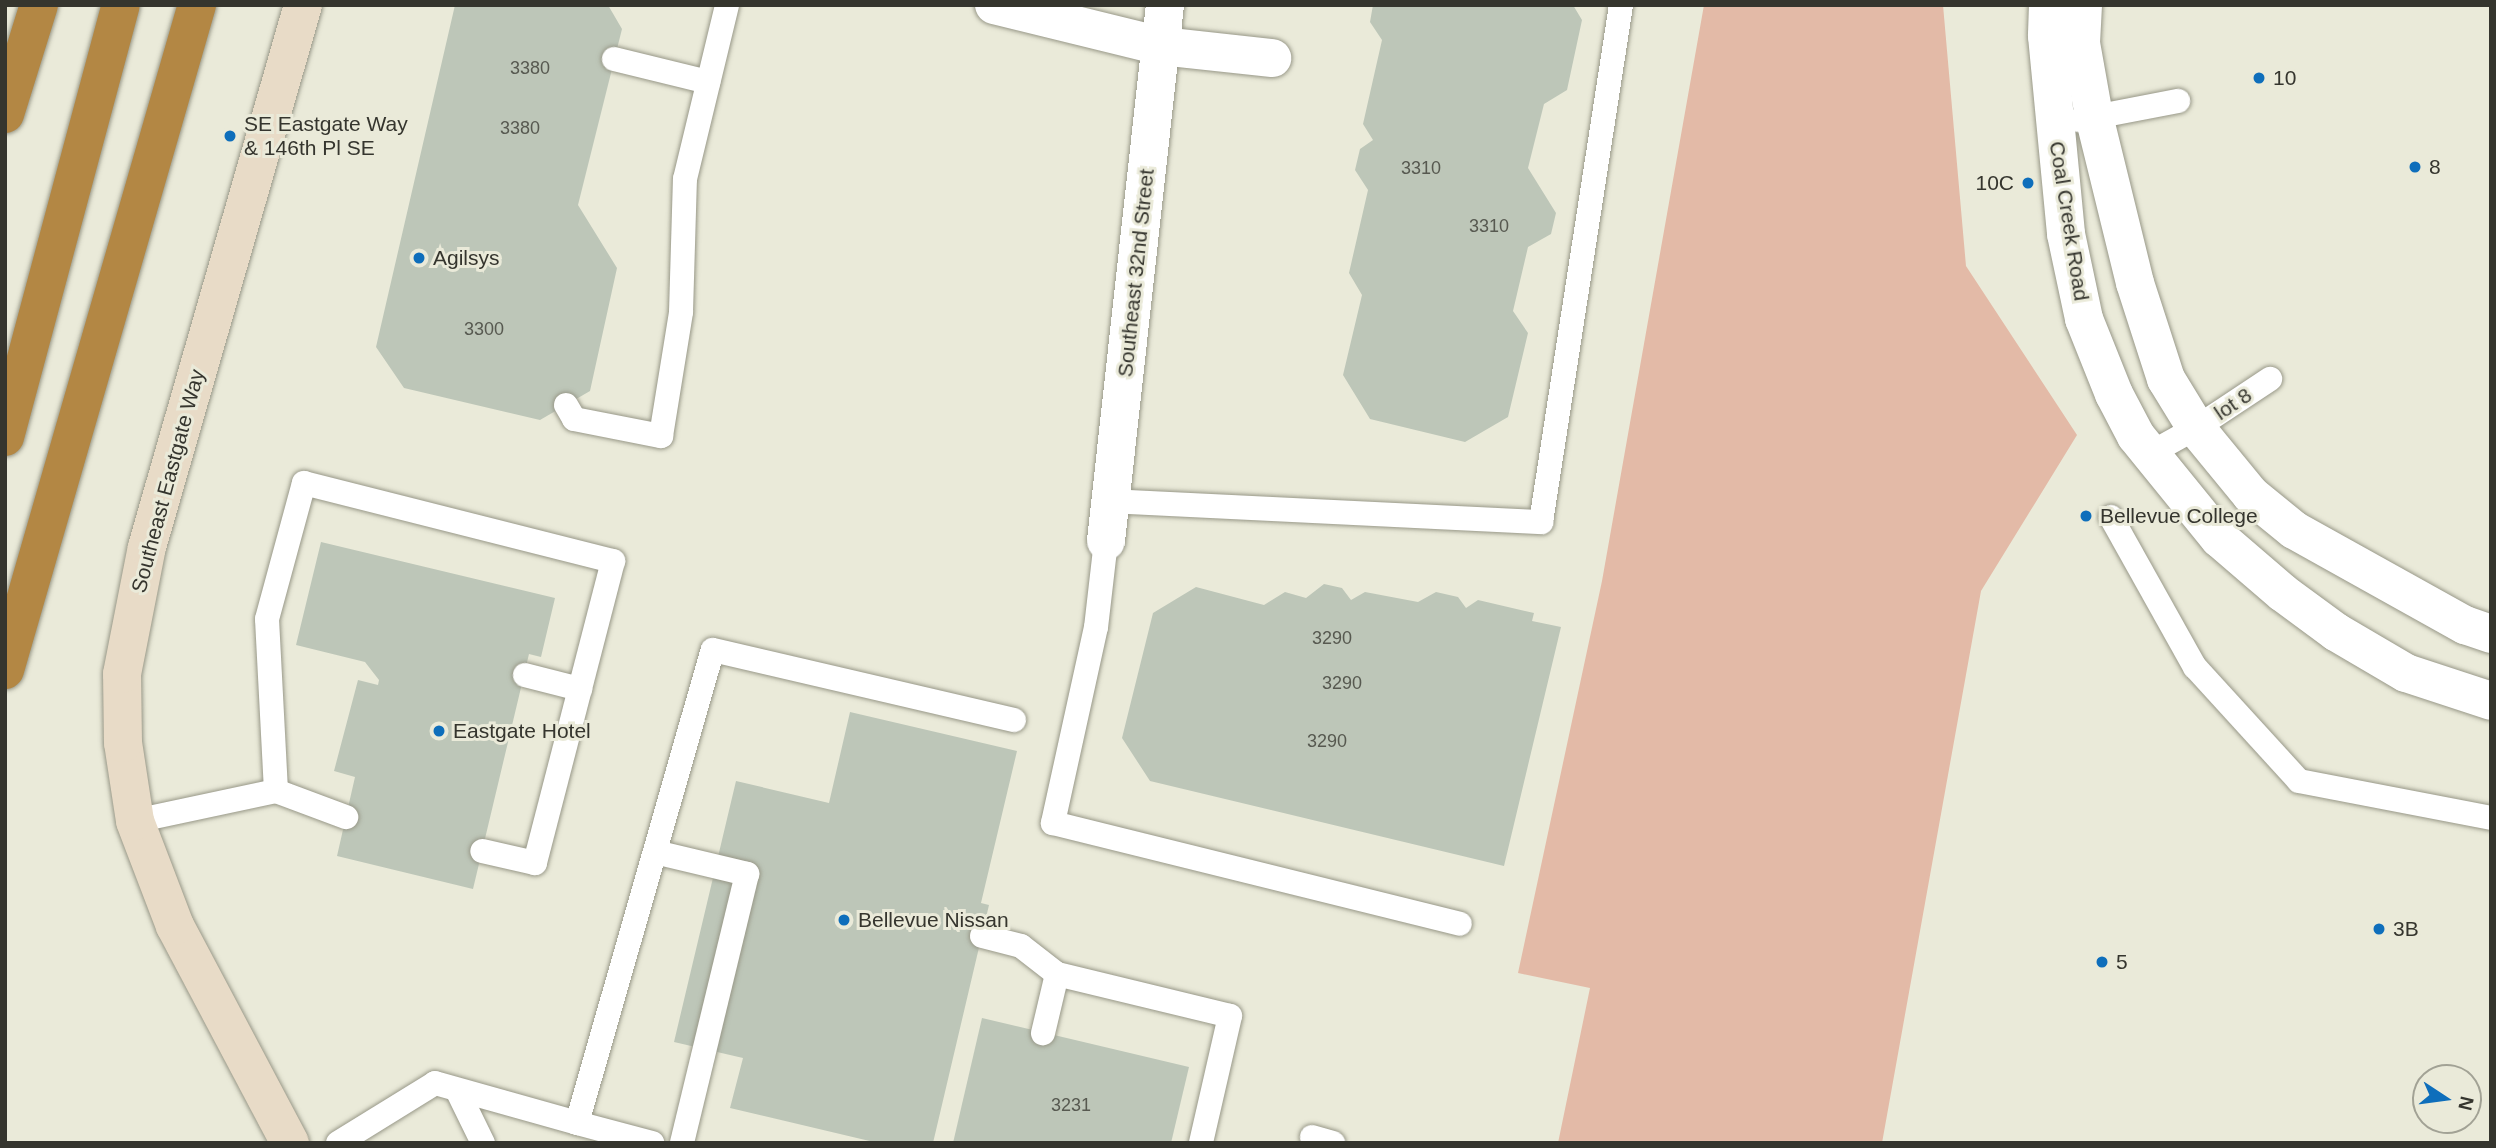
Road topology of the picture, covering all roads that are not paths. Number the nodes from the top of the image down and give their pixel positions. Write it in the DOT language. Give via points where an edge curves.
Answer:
graph roads {
  1 [pos="39,5"];
  2 [pos="121,5"];
  3 [pos="197,5"];
  4 [pos="303,5"];
  5 [pos="727,5"];
  6 [pos="994,5"];
  7 [pos="1166,5"];
  8 [pos="1621,5"];
  9 [pos="2048,5"];
  10 [pos="2084,5"];
  11 [pos="1161,46"];
  12 [pos="1272,58"];
  13 [pos="614,59"];
  14 [pos="708,82"];
  15 [pos="2178,101"];
  16 [pos="5,114"];
  17 [pos="2094,116"];
  18 [pos="2055,126"];
  19 [pos="2270,379"];
  20 [pos="566,405"];
  21 [pos="2196,428"];
  22 [pos="5,437"];
  23 [pos="2149,454"];
  24 [pos="1110,501"];
  25 [pos="2111,517"];
  26 [pos="1106,541"];
  27 [pos="2491,634"];
  28 [pos="5,670"];
  29 [pos="525,675"];
  30 [pos="580,689"];
  31 [pos="2491,701"];
  32 [pos="1014,720"];
  33 [pos="276,790"];
  34 [pos="346,817"];
  35 [pos="2491,818"];
  36 [pos="135,821"];
  37 [pos="482,851"];
  38 [pos="655,852"];
  39 [pos="1460,924"];
  40 [pos="982,936"];
  41 [pos="1057,974"];
  42 [pos="1043,1033"];
  43 [pos="457,1090"];
  44 [pos="577,1123"];
  45 [pos="290,1143"];
  46 [pos="338,1143"];
  47 [pos="483,1143"];
  48 [pos="653,1143"];
  49 [pos="682,1143"];
  50 [pos="1201,1143"];
  1 -- 16 [label="highway"];
  2 -- 22 [label="highway"];
  3 -- 28 [label="highway"];
  4 -- 36 [label="main road, Southeast Eastgate Way" via="147,547 122,674 123,743"];
  5 -- 14 [label="lane"];
  6 -- 11 [label="street"];
  7 -- 11 [label="street, Southeast 32nd Street"];
  8 -- 24 [label="lane" via="1541,522"];
  9 -- 18 [label="street, Coal Creek Road" via="2046,36"];
  10 -- 17 [label="street, Coal Creek Road" via="2081,43"];
  11 -- 12 [label="street"];
  11 -- 24 [label="street, Southeast 32nd Street"];
  13 -- 14 [label="lane"];
  14 -- 20 [label="lane" via="685,179 681,312 661,436 575,419"];
  15 -- 17 [label="lane"];
  17 -- 18 [label="lane"];
  17 -- 21 [label="street, Coal Creek Road" via="2135,283 2166,379"];
  18 -- 23 [label="street, Coal Creek Road" via="2066,234 2084,319 2114,394"];
  19 -- 21 [label="lane, lot 8"];
  21 -- 23 [label="lane, lot 8"];
  21 -- 27 [label="street, Coal Creek Road" via="2251,495 2294,530 2465,625"];
  23 -- 31 [label="street, Coal Creek Road" via="2219,538 2293,601 2406,673"];
  24 -- 26 [label="street, Southeast 32nd Street"];
  25 -- 35 [label="lane" via="2195,667 2299,781"];
  26 -- 39 [label="lane" via="1096,627 1053,823"];
  29 -- 30 [label="lane"];
  30 -- 33 [label="lane" via="613,561 304,483 267,620"];
  30 -- 37 [label="lane" via="535,863"];
  32 -- 38 [label="lane" via="713,650"];
  33 -- 34 [label="lane"];
  33 -- 36 [label="lane"];
  36 -- 45 [label="main road, Southeast Eastgate Way" via="175,926"];
  38 -- 44 [label="lane"];
  38 -- 49 [label="lane" via="747,874"];
  40 -- 41 [label="lane" via="1021,946"];
  41 -- 42 [label="lane"];
  41 -- 50 [label="lane" via="1230,1016"];
  43 -- 44 [label="lane"];
  43 -- 46 [label="lane" via="435,1083"];
  43 -- 47 [label="lane"];
  44 -- 48 [label="lane"];
}
